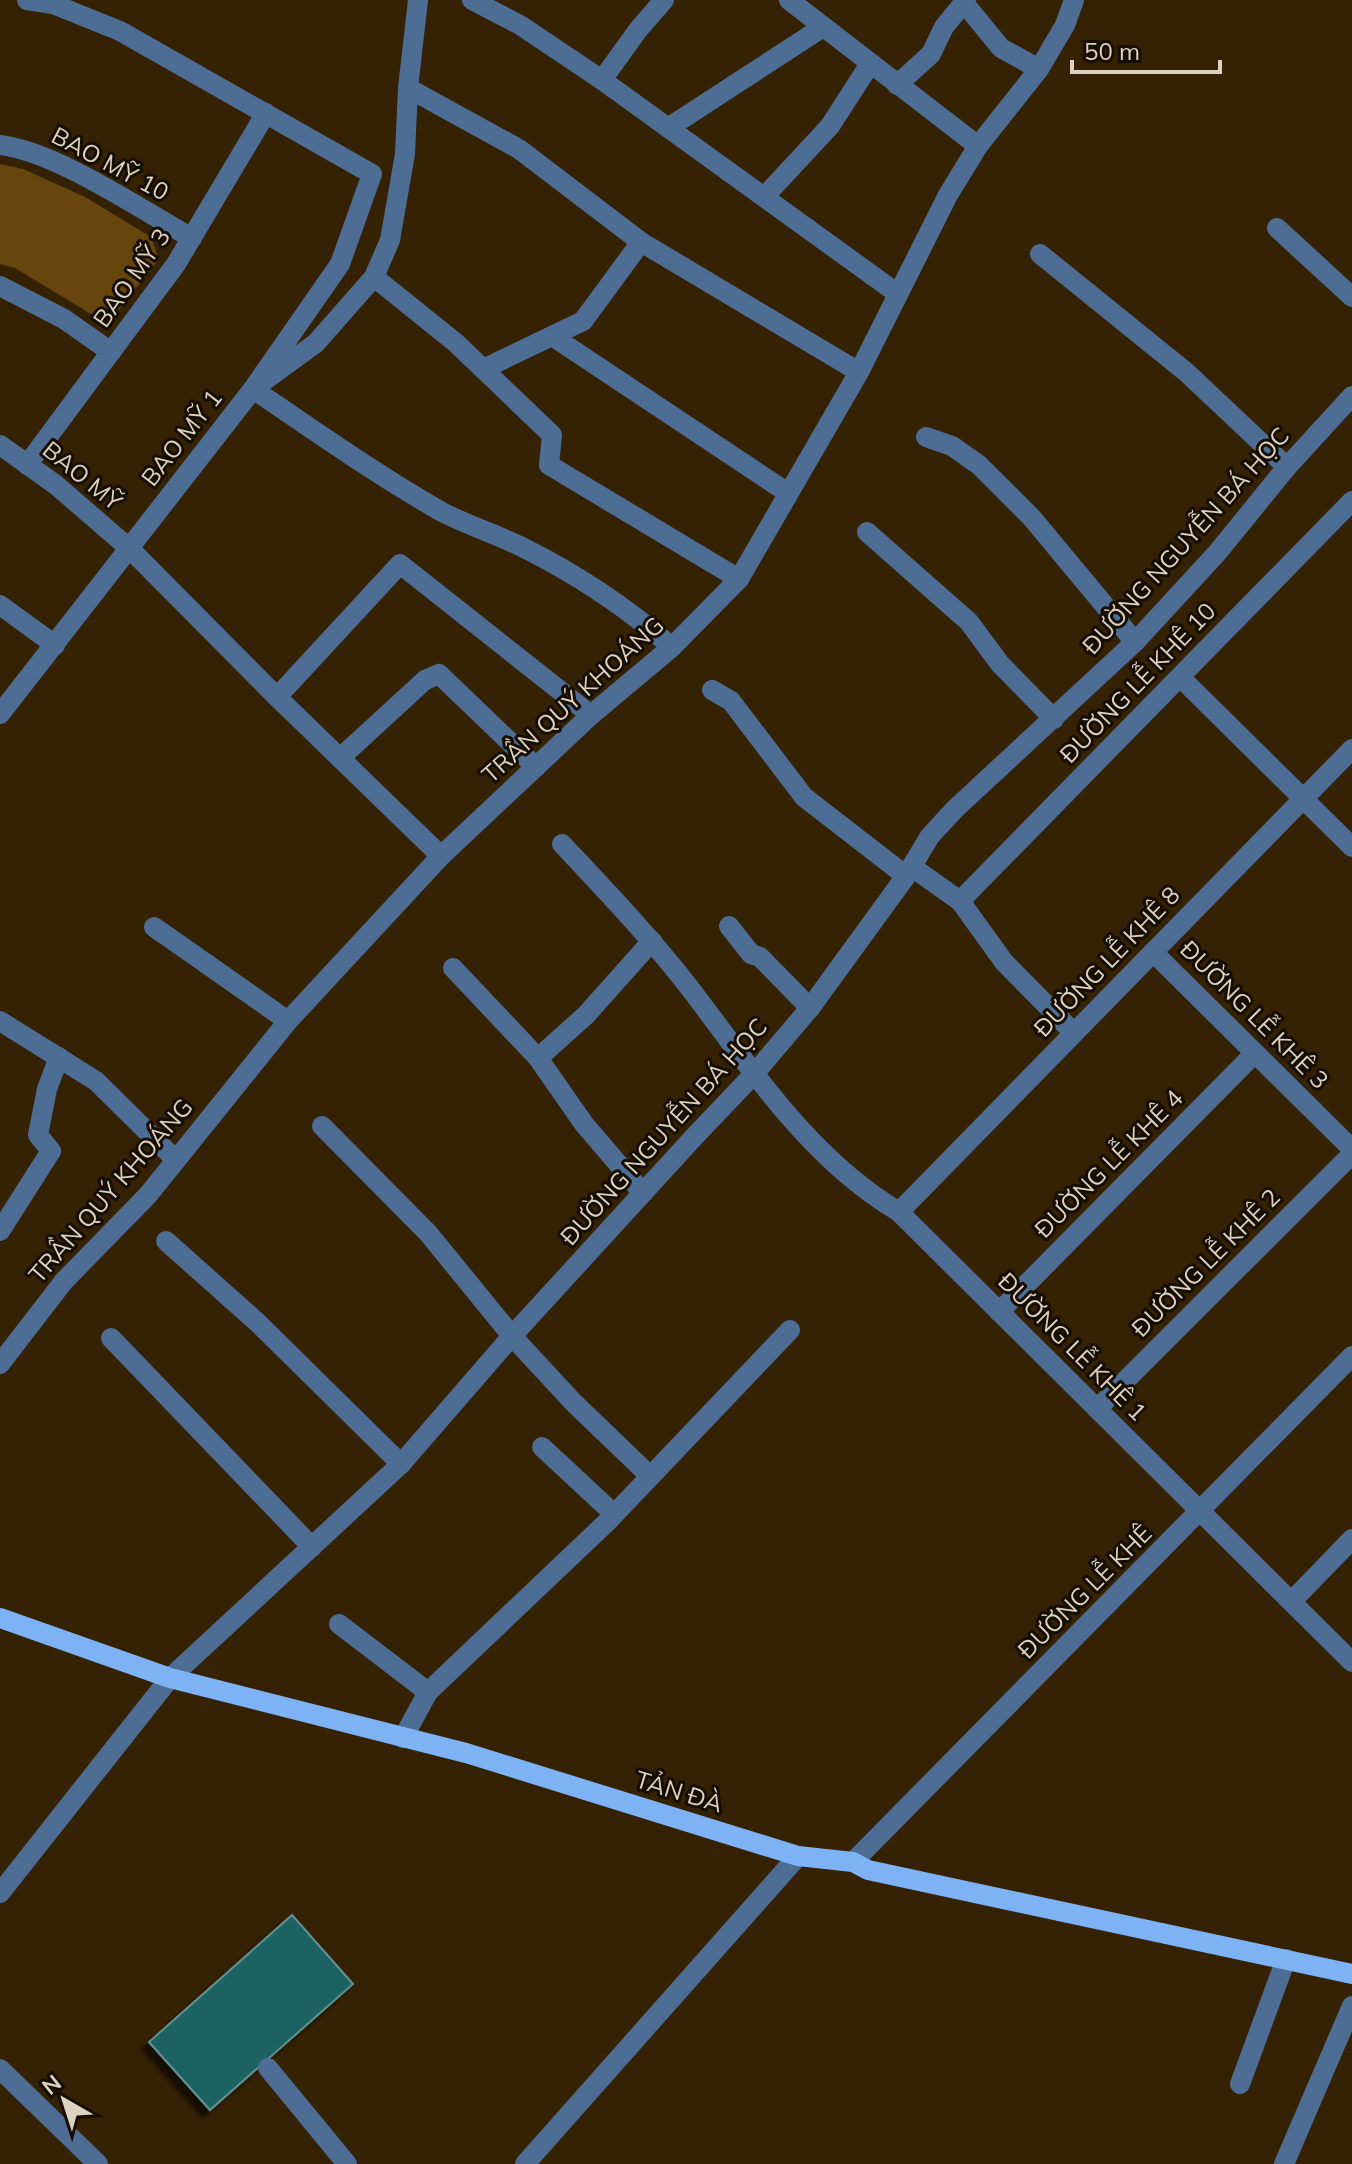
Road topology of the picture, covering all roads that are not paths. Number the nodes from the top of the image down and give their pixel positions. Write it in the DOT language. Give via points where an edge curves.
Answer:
graph roads {
  1 [pos="27,0"];
  2 [pos="418,0"];
  3 [pos="472,0"];
  4 [pos="664,0"];
  5 [pos="789,0"];
  6 [pos="1074,0"];
  7 [pos="965,2"];
  8 [pos="823,27"];
  9 [pos="870,64"];
  10 [pos="1039,69"];
  11 [pos="602,80"];
  12 [pos="897,85"];
  13 [pos="408,88"];
  14 [pos="266,113"];
  15 [pos="668,128"];
  16 [pos="0,145"];
  17 [pos="978,146"];
  18 [pos="764,197"];
  19 [pos="1277,228"];
  20 [pos="192,238"];
  21 [pos="641,242"];
  22 [pos="1040,254"];
  23 [pos="374,277"];
  24 [pos="0,286"];
  25 [pos="898,294"];
  26 [pos="1352,297"];
  27 [pos="552,336"];
  28 [pos="111,352"];
  29 [pos="483,369"];
  30 [pos="859,372"];
  31 [pos="253,389"];
  32 [pos="1352,396"];
  33 [pos="926,437"];
  34 [pos="0,445"];
  35 [pos="27,465"];
  36 [pos="1287,467"];
  37 [pos="788,493"];
  38 [pos="1352,501"];
  39 [pos="867,532"];
  40 [pos="130,549"];
  41 [pos="739,579"];
  42 [pos="0,605"];
  43 [pos="1135,642"];
  44 [pos="55,645"];
  45 [pos="672,647"];
  46 [pos="1180,677"];
  47 [pos="712,690"];
  48 [pos="277,697"];
  49 [pos="0,714"];
  50 [pos="591,715"];
  51 [pos="1054,719"];
  52 [pos="1352,749"];
  53 [pos="340,758"];
  54 [pos="536,767"];
  55 [pos="1303,799"];
  56 [pos="562,844"];
  57 [pos="1352,847"];
  58 [pos="441,856"];
  59 [pos="909,872"];
  60 [pos="960,901"];
  61 [pos="729,926"];
  62 [pos="154,927"];
  63 [pos="652,941"];
  64 [pos="1153,952"];
  65 [pos="453,968"];
  66 [pos="810,1008"];
  67 [pos="0,1021"];
  68 [pos="288,1021"];
  69 [pos="1074,1033"];
  70 [pos="1255,1053"];
  71 [pos="59,1057"];
  72 [pos="538,1058"];
  73 [pos="754,1074"];
  74 [pos="322,1126"];
  75 [pos="1352,1151"];
  76 [pos="176,1160"];
  77 [pos="643,1193"];
  78 [pos="899,1212"];
  79 [pos="0,1231"];
  80 [pos="166,1241"];
  81 [pos="999,1312"];
  82 [pos="790,1330"];
  83 [pos="512,1336"];
  84 [pos="111,1338"];
  85 [pos="1352,1356"];
  86 [pos="0,1364"];
  87 [pos="1097,1409"];
  88 [pos="542,1447"];
  89 [pos="401,1464"];
  90 [pos="650,1476"];
  91 [pos="1201,1511"];
  92 [pos="614,1514"];
  93 [pos="1352,1539"];
  94 [pos="312,1547"];
  95 [pos="1292,1601"];
  96 [pos="0,1618"];
  97 [pos="339,1624"];
  98 [pos="1352,1662"];
  99 [pos="170,1678"];
  100 [pos="428,1692"];
  101 [pos="403,1738"];
  102 [pos="798,1856"];
  103 [pos="853,1862"];
  104 [pos="0,1893"];
  105 [pos="1286,1959"];
  106 [pos="1352,1974"];
  107 [pos="1352,2006"];
  108 [pos="268,2068"];
  109 [pos="0,2069"];
  110 [pos="1240,2084"];
  111 [pos="98,2164"];
  112 [pos="347,2164"];
  113 [pos="525,2164"];
  114 [pos="1284,2164"];
  1 -- 14 [label="street" via="53,4 120,31"];
  2 -- 13 [label="street"];
  3 -- 11 [label="street"];
  4 -- 11 [label="street"];
  5 -- 8 [label="street"];
  6 -- 10 [label="street, TRẦN QUÝ KHOÁNG"];
  7 -- 10 [label="street" via="1001,48"];
  7 -- 12 [label="street" via="931,54"];
  8 -- 9 [label="street"];
  8 -- 15 [label="street"];
  9 -- 12 [label="street"];
  9 -- 18 [label="street" via="830,126"];
  10 -- 17 [label="street, TRẦN QUÝ KHOÁNG"];
  11 -- 15 [label="street"];
  12 -- 17 [label="street"];
  13 -- 21 [label="street" via="519,149"];
  13 -- 23 [label="street" via="399,196 390,240"];
  14 -- 20 [label="street, BAO MỸ 3"];
  14 -- 31 [label="street, BAO MỸ 1" via="372,174 340,264"];
  15 -- 18 [label="street"];
  16 -- 20 [label="street, BAO MỸ 10" via="21,148 80,175"];
  17 -- 25 [label="street, TRẦN QUÝ KHOÁNG"];
  18 -- 25 [label="street"];
  19 -- 26 [label="street"];
  20 -- 28 [label="street, BAO MỸ 3"];
  21 -- 27 [label="street" via="583,321"];
  21 -- 30 [label="street"];
  22 -- 36 [label="street" via="1186,372"];
  23 -- 29 [label="street"];
  23 -- 31 [label="street" via="316,343"];
  24 -- 28 [label="street" via="64,319"];
  25 -- 30 [label="street, TRẦN QUÝ KHOÁNG"];
  27 -- 29 [label="street"];
  27 -- 37 [label="street"];
  28 -- 35 [label="street, BAO MỸ 3"];
  29 -- 41 [label="street" via="552,435 549,465"];
  30 -- 37 [label="street, TRẦN QUÝ KHOÁNG"];
  31 -- 40 [label="street, BAO MỸ 1"];
  31 -- 45 [label="street" via="444,513 570,573"];
  32 -- 36 [label="street, ĐƯỜNG NGUYỄN BÁ HỌC"];
  33 -- 43 [label="street" via="952,446 1011,496"];
  34 -- 35 [label="street, BAO MỸ"];
  35 -- 40 [label="street, BAO MỸ"];
  36 -- 43 [label="street, ĐƯỜNG NGUYỄN BÁ HỌC"];
  37 -- 41 [label="street, TRẦN QUÝ KHOÁNG"];
  38 -- 46 [label="street, ĐƯỜNG LỄ KHÊ 10"];
  39 -- 51 [label="street" via="969,622 1000,664"];
  40 -- 44 [label="street, BAO MỸ 1"];
  40 -- 48 [label="street, BAO MỸ"];
  41 -- 45 [label="street, TRẦN QUÝ KHOÁNG"];
  42 -- 44 [label="street"];
  43 -- 51 [label="street, ĐƯỜNG NGUYỄN BÁ HỌC"];
  44 -- 49 [label="street, BAO MỸ 1"];
  45 -- 50 [label="street, TRẦN QUÝ KHOÁNG"];
  46 -- 55 [label="street"];
  46 -- 60 [label="street, ĐƯỜNG LỄ KHÊ 10"];
  47 -- 59 [label="street" via="731,701 804,797"];
  48 -- 50 [label="street" via="400,564"];
  48 -- 53 [label="street, BAO MỸ"];
  50 -- 54 [label="street, TRẦN QUÝ KHOÁNG"];
  51 -- 59 [label="street, ĐƯỜNG NGUYỄN BÁ HỌC" via="955,809 930,836"];
  52 -- 55 [label="street, ĐƯỜNG LỄ KHÊ 8"];
  53 -- 54 [label="street" via="425,680 439,674"];
  53 -- 58 [label="street, BAO MỸ"];
  54 -- 58 [label="street, TRẦN QUÝ KHOÁNG"];
  55 -- 57 [label="street"];
  55 -- 64 [label="street, ĐƯỜNG LỄ KHÊ 8"];
  56 -- 63 [label="street, ĐƯỜNG LỄ KHÊ 1"];
  58 -- 68 [label="street, TRẦN QUÝ KHOÁNG"];
  59 -- 60 [label="street"];
  59 -- 66 [label="street, ĐƯỜNG NGUYỄN BÁ HỌC"];
  60 -- 69 [label="street" via="1004,962"];
  61 -- 66 [label="street" via="751,954"];
  62 -- 68 [label="street"];
  63 -- 72 [label="street" via="586,1015"];
  63 -- 73 [label="street, ĐƯỜNG LỄ KHÊ 1"];
  64 -- 69 [label="street, ĐƯỜNG LỄ KHÊ 8"];
  64 -- 70 [label="street, ĐƯỜNG LỄ KHÊ 3"];
  65 -- 72 [label="street"];
  66 -- 73 [label="street, ĐƯỜNG NGUYỄN BÁ HỌC"];
  67 -- 71 [label="street"];
  68 -- 76 [label="street, TRẦN QUÝ KHOÁNG"];
  69 -- 78 [label="street, ĐƯỜNG LỄ KHÊ 8"];
  70 -- 75 [label="street, ĐƯỜNG LỄ KHÊ 3"];
  70 -- 81 [label="street, ĐƯỜNG LỄ KHÊ 4"];
  71 -- 76 [label="street" via="96,1081"];
  71 -- 79 [label="street" via="38,1135 51,1151"];
  72 -- 77 [label="street" via="584,1124"];
  73 -- 77 [label="street, ĐƯỜNG NGUYỄN BÁ HỌC"];
  73 -- 78 [label="street, ĐƯỜNG LỄ KHÊ 1" via="784,1113 867,1193"];
  74 -- 83 [label="street" via="428,1233"];
  75 -- 87 [label="street, ĐƯỜNG LỄ KHÊ 2"];
  76 -- 86 [label="street, TRẦN QUÝ KHOÁNG" via="64,1281"];
  77 -- 83 [label="street, ĐƯỜNG NGUYỄN BÁ HỌC"];
  78 -- 81 [label="street, ĐƯỜNG LỄ KHÊ 1"];
  80 -- 89 [label="street"];
  81 -- 87 [label="street, ĐƯỜNG LỄ KHÊ 1"];
  82 -- 90 [label="street"];
  83 -- 89 [label="street, ĐƯỜNG NGUYỄN BÁ HỌC"];
  83 -- 90 [label="street"];
  84 -- 94 [label="street"];
  85 -- 91 [label="street, ĐƯỜNG LỄ KHÊ"];
  87 -- 91 [label="street, ĐƯỜNG LỄ KHÊ 1"];
  88 -- 92 [label="street"];
  89 -- 94 [label="street, ĐƯỜNG NGUYỄN BÁ HỌC"];
  90 -- 92 [label="street"];
  91 -- 95 [label="street, ĐƯỜNG LỄ KHÊ 1"];
  91 -- 103 [label="street, ĐƯỜNG LỄ KHÊ"];
  92 -- 100 [label="street"];
  93 -- 95 [label="street"];
  94 -- 99 [label="street, ĐƯỜNG NGUYỄN BÁ HỌC"];
  95 -- 98 [label="street, ĐƯỜNG LỄ KHÊ 1"];
  96 -- 99 [label="main road, TẢN ĐÀ"];
  97 -- 100 [label="street"];
  99 -- 101 [label="main road, TẢN ĐÀ"];
  99 -- 104 [label="street, ĐƯỜNG NGUYỄN BÁ HỌC"];
  100 -- 101 [label="street"];
  101 -- 102 [label="main road, TẢN ĐÀ"];
  102 -- 103 [label="main road, TẢN ĐÀ"];
  102 -- 113 [label="street"];
  103 -- 105 [label="main road, TẢN ĐÀ" via="868,1870"];
  105 -- 106 [label="main road, TẢN ĐÀ"];
  105 -- 110 [label="street"];
  107 -- 114 [label="street"];
  108 -- 112 [label="street"];
  109 -- 111 [label="street"];
}
